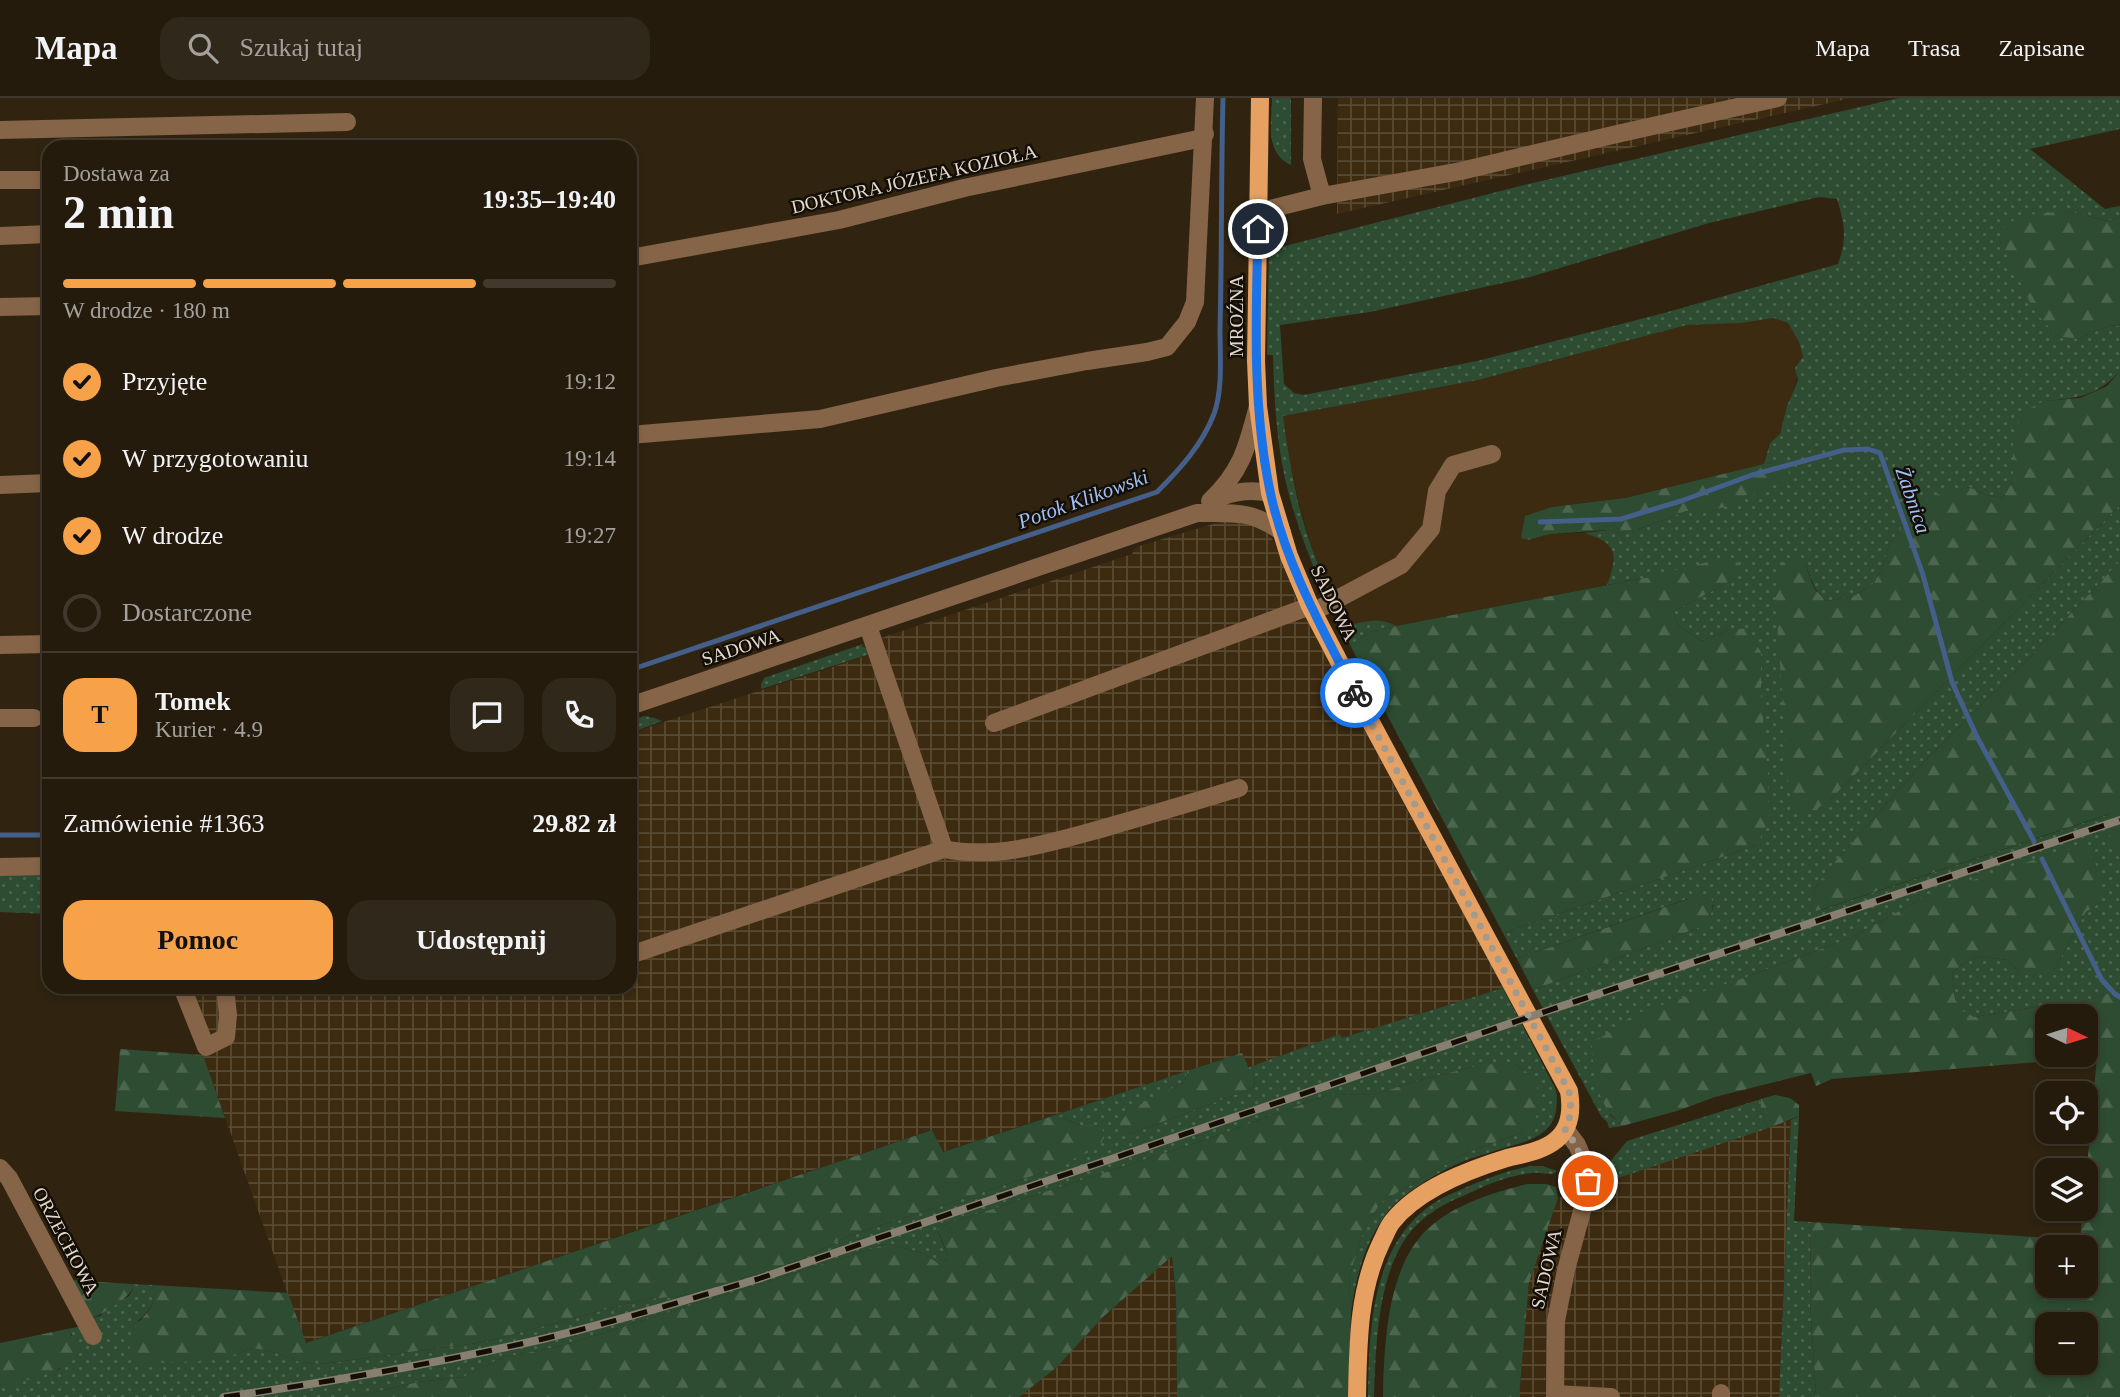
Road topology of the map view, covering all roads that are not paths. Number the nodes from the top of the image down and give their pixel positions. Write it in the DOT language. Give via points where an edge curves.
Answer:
graph roads {
  1 [pos="1205,98"];
  2 [pos="1260,98"];
  3 [pos="1312,98"];
  4 [pos="1778,98"];
  5 [pos="347,122"];
  6 [pos="0,130"];
  7 [pos="1205,134"];
  8 [pos="0,180"];
  9 [pos="42,180"];
  10 [pos="1322,196"];
  11 [pos="1258,212"];
  12 [pos="42,234"];
  13 [pos="0,236"];
  14 [pos="637,257"];
  15 [pos="42,306"];
  16 [pos="0,307"];
  17 [pos="1258,406"];
  18 [pos="637,434"];
  19 [pos="1492,454"];
  20 [pos="42,483"];
  21 [pos="0,485"];
  22 [pos="1270,493"];
  23 [pos="1210,501"];
  24 [pos="1197,513"];
  25 [pos="1243,513"];
  26 [pos="1282,532"];
  27 [pos="1312,609"];
  28 [pos="868,626"];
  29 [pos="42,644"];
  30 [pos="0,645"];
  31 [pos="637,704"];
  32 [pos="0,718"];
  33 [pos="34,718"];
  34 [pos="994,723"];
  35 [pos="1239,788"];
  36 [pos="944,849"];
  37 [pos="42,866"];
  38 [pos="0,867"];
  39 [pos="637,952"];
  40 [pos="185,994"];
  41 [pos="226,994"];
  42 [pos="1565,1129"];
  43 [pos="0,1168"];
  44 [pos="93,1336"];
  45 [pos="1555,1395"];
  46 [pos="1357,1397"];
  47 [pos="1611,1397"];
  1 -- 7 [label="street"];
  2 -- 11 [label="main road, MROŹNA"];
  3 -- 10 [label="street" via="1312,159"];
  4 -- 10 [label="street" via="1461,171"];
  5 -- 6 [label="street"];
  7 -- 14 [label="street, DOKTORA JÓZEFA KOZIOŁA" via="839,220"];
  7 -- 18 [label="street" via="1195,302 1187,322 1167,347 996,378 820,419"];
  8 -- 9 [label="street"];
  10 -- 11 [label="street"];
  11 -- 17 [label="main road, MROŹNA"];
  12 -- 13 [label="street"];
  15 -- 16 [label="street"];
  17 -- 22 [label="main road, MROŹNA"];
  17 -- 23 [label="street" via="1235,472"];
  19 -- 27 [label="street" via="1453,466 1437,491 1431,529 1401,565"];
  20 -- 21 [label="street"];
  22 -- 23 [label="street" via="1231,492"];
  22 -- 25 [label="street"];
  22 -- 26 [label="main road, MROŹNA"];
  23 -- 24 [label="street"];
  24 -- 25 [label="street, SADOWA"];
  24 -- 28 [label="street, SADOWA"];
  25 -- 26 [label="street, SADOWA"];
  26 -- 27 [label="main road, SADOWA"];
  27 -- 34 [label="street"];
  27 -- 42 [label="main road, SADOWA" via="1569,1091 1572,1106"];
  28 -- 31 [label="street, SADOWA"];
  28 -- 36 [label="street"];
  29 -- 30 [label="street"];
  32 -- 33 [label="street"];
  35 -- 36 [label="street" via="1055,842 1004,851"];
  36 -- 39 [label="street"];
  37 -- 38 [label="street"];
  40 -- 41 [label="street" via="206,1047 226,1037"];
  42 -- 45 [label="street, SADOWA" via="1584,1161 1588,1189 1556,1321"];
  42 -- 46 [label="main road" via="1555,1141 1535,1151 1463,1172 1433,1188 1391,1223 1366,1287 1359,1326"];
  43 -- 44 [label="street, ORZECHOWA"];
  45 -- 47 [label="street"];
}
